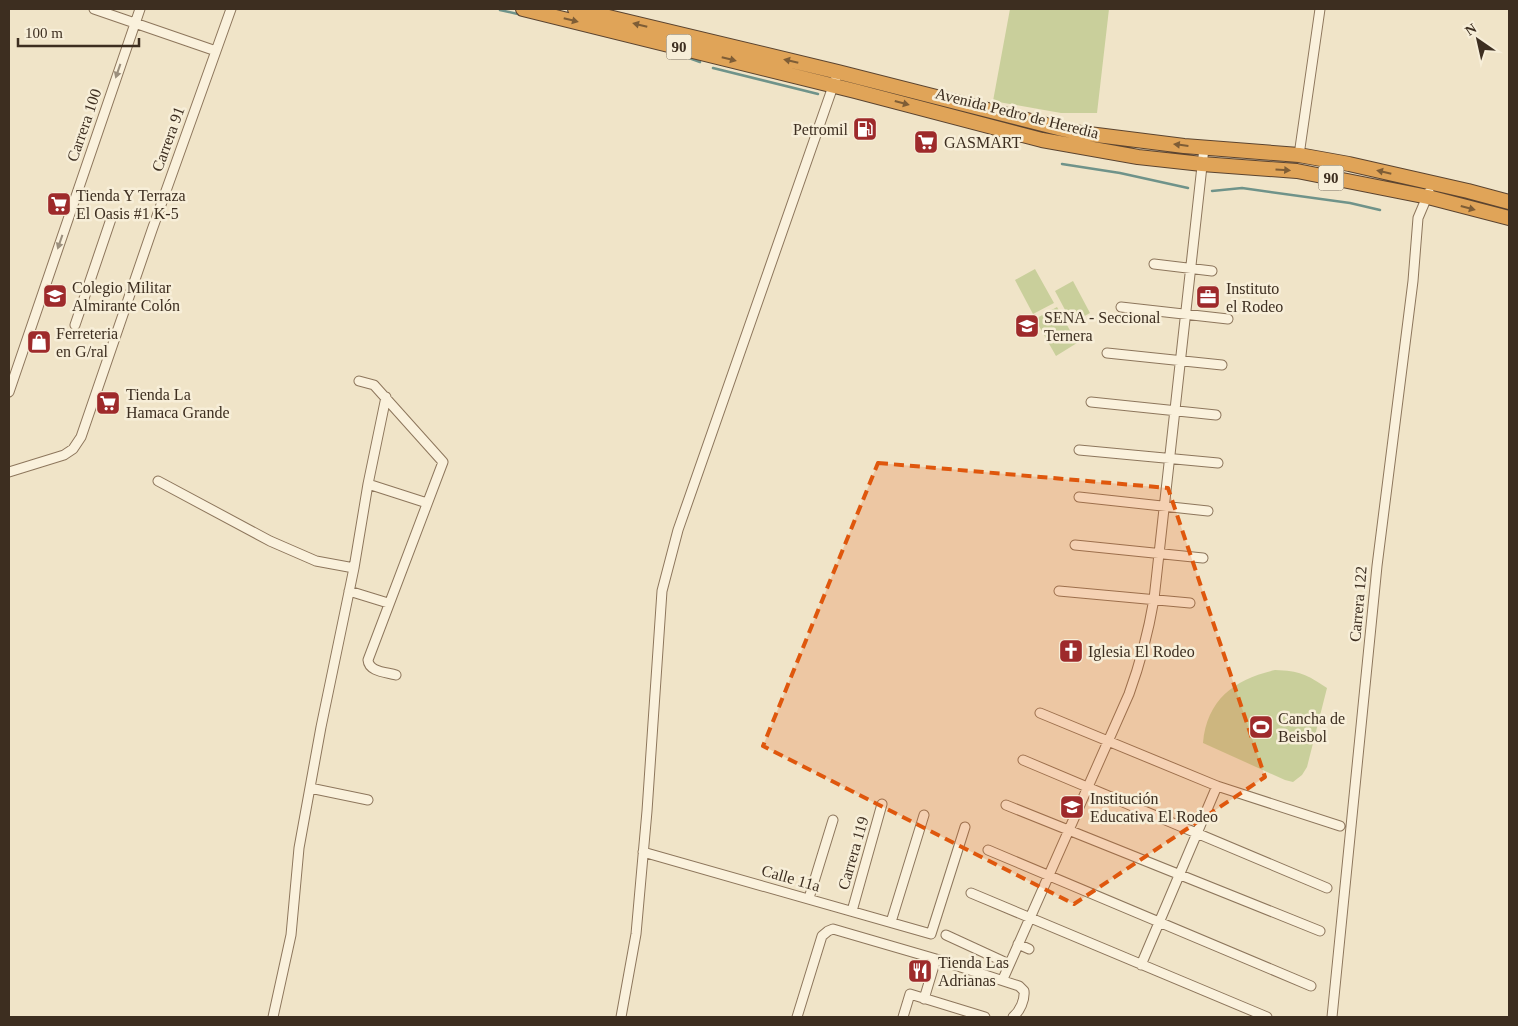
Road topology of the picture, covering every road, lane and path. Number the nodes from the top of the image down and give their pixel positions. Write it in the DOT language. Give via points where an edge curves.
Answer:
graph roads {
  1 [pos="94,9"];
  2 [pos="140,9"];
  3 [pos="231,9"];
  4 [pos="523,9"];
  5 [pos="575,9"];
  6 [pos="1320,9"];
  7 [pos="135,23"];
  8 [pos="216,51"];
  9 [pos="836,79"];
  10 [pos="1204,148"];
  11 [pos="1299,155"];
  12 [pos="1202,164"];
  13 [pos="1431,182"];
  14 [pos="1428,197"];
  15 [pos="1509,202"];
  16 [pos="112,216"];
  17 [pos="1509,218"];
  18 [pos="1154,264"];
  19 [pos="1191,268"];
  20 [pos="1212,271"];
  21 [pos="1121,307"];
  22 [pos="1186,315"];
  23 [pos="1228,319"];
  24 [pos="75,325"];
  25 [pos="1107,353"];
  26 [pos="1180,360"];
  27 [pos="1222,365"];
  28 [pos="359,381"];
  29 [pos="9,392"];
  30 [pos="386,397"];
  31 [pos="1091,402"];
  32 [pos="1175,410"];
  33 [pos="1216,415"];
  34 [pos="1079,450"];
  35 [pos="1169,459"];
  36 [pos="1218,463"];
  37 [pos="9,472"];
  38 [pos="158,481"];
  39 [pos="368,484"];
  40 [pos="1079,497"];
  41 [pos="427,503"];
  42 [pos="1164,506"];
  43 [pos="1208,510"];
  44 [pos="1075,545"];
  45 [pos="1159,552"];
  46 [pos="1203,558"];
  47 [pos="354,568"];
  48 [pos="350,591"];
  49 [pos="1059,591"];
  50 [pos="1154,599"];
  51 [pos="1190,603"];
  52 [pos="388,604"];
  53 [pos="396,675"];
  54 [pos="1040,713"];
  55 [pos="1108,741"];
  56 [pos="1023,760"];
  57 [pos="1217,786"];
  58 [pos="1087,787"];
  59 [pos="310,788"];
  60 [pos="368,800"];
  61 [pos="882,804"];
  62 [pos="1006,805"];
  63 [pos="924,815"];
  64 [pos="833,820"];
  65 [pos="1340,826"];
  66 [pos="965,827"];
  67 [pos="1068,830"];
  68 [pos="1197,834"];
  69 [pos="988,850"];
  70 [pos="644,852"];
  71 [pos="1048,875"];
  72 [pos="1179,875"];
  73 [pos="1327,888"];
  74 [pos="971,893"];
  75 [pos="809,898"];
  76 [pos="852,911"];
  77 [pos="1029,918"];
  78 [pos="891,922"];
  79 [pos="1160,922"];
  80 [pos="1320,931"];
  81 [pos="946,935"];
  82 [pos="1018,944"];
  83 [pos="1029,949"];
  84 [pos="936,959"];
  85 [pos="1009,964"];
  86 [pos="1141,965"];
  87 [pos="1003,979"];
  88 [pos="1311,986"];
  89 [pos="924,999"];
  90 [pos="273,1017"];
  91 [pos="621,1017"];
  92 [pos="797,1017"];
  93 [pos="903,1017"];
  94 [pos="985,1017"];
  95 [pos="1013,1017"];
  96 [pos="1267,1017"];
  97 [pos="1332,1017"];
  1 -- 7 [label="street"];
  2 -- 7 [label="street, Carrera 100"];
  3 -- 8 [label="street, Carrera 91"];
  4 -- 9 [label="highway, Avenida Pedro de Heredia / 90, one-way"];
  9 -- 5 [label="highway, Avenida Pedro de Heredia / 90, one-way"];
  6 -- 11 [label="street"];
  7 -- 8 [label="street"];
  7 -- 29 [label="street, Carrera 100, one-way"];
  8 -- 37 [label="street, Carrera 91" via="81,437 64,455"];
  10 -- 9 [label="highway, Avenida Pedro de Heredia / 90, one-way" via="1062,129"];
  9 -- 12 [label="highway, Avenida Pedro de Heredia / 90, one-way" via="1042,140 1138,157"];
  9 -- 70 [label="street" via="678,530 662,591"];
  10 -- 11 [label="highway, Avenida Pedro de Heredia / 90"];
  10 -- 12 [label="street"];
  13 -- 11 [label="highway, Avenida Pedro de Heredia / 90, one-way"];
  12 -- 14 [label="highway, Avenida Pedro de Heredia / 90, one-way" via="1297,171"];
  12 -- 19 [label="street"];
  13 -- 14 [label="street, Carrera 122"];
  13 -- 15 [label="highway, Avenida Pedro de Heredia / 90"];
  14 -- 17 [label="highway, Avenida Pedro de Heredia / 90, one-way"];
  14 -- 97 [label="street, Carrera 122" via="1418,218 1377,566"];
  16 -- 24 [label="street"];
  18 -- 19 [label="street"];
  19 -- 20 [label="street"];
  19 -- 22 [label="street"];
  21 -- 22 [label="street"];
  22 -- 23 [label="street"];
  22 -- 26 [label="street"];
  25 -- 26 [label="street"];
  26 -- 27 [label="street"];
  26 -- 32 [label="street"];
  28 -- 30 [label="street" via="374,385"];
  30 -- 39 [label="street"];
  30 -- 41 [label="street" via="443,462"];
  31 -- 32 [label="street"];
  32 -- 33 [label="street"];
  32 -- 35 [label="street"];
  34 -- 35 [label="street"];
  35 -- 36 [label="street"];
  35 -- 42 [label="street"];
  38 -- 47 [label="street" via="270,541 316,560"];
  39 -- 41 [label="street"];
  39 -- 47 [label="street"];
  40 -- 42 [label="street"];
  41 -- 52 [label="street"];
  42 -- 43 [label="street"];
  42 -- 45 [label="street"];
  44 -- 45 [label="street"];
  45 -- 46 [label="street"];
  45 -- 50 [label="street"];
  47 -- 48 [label="street"];
  48 -- 52 [label="street"];
  48 -- 59 [label="street"];
  49 -- 50 [label="street"];
  50 -- 51 [label="street"];
  50 -- 55 [label="street" via="1142,660"];
  52 -- 53 [label="street" via="368,665"];
  54 -- 55 [label="street"];
  55 -- 57 [label="street"];
  55 -- 58 [label="street"];
  56 -- 58 [label="street"];
  57 -- 65 [label="street"];
  57 -- 68 [label="street"];
  58 -- 67 [label="street"];
  58 -- 68 [label="street"];
  59 -- 60 [label="street"];
  59 -- 90 [label="street" via="299,848 290,935"];
  61 -- 76 [label="street, Carrera 119"];
  62 -- 67 [label="street"];
  63 -- 78 [label="street"];
  64 -- 75 [label="street"];
  66 -- 78 [label="street, Calle 11a" via="931,934"];
  67 -- 71 [label="street"];
  67 -- 72 [label="street"];
  68 -- 72 [label="street"];
  68 -- 73 [label="street"];
  69 -- 71 [label="street"];
  70 -- 75 [label="street, Calle 11a"];
  70 -- 91 [label="street" via="636,934"];
  71 -- 77 [label="street"];
  71 -- 79 [label="street"];
  72 -- 79 [label="street"];
  72 -- 80 [label="street"];
  74 -- 77 [label="street"];
  75 -- 76 [label="street, Calle 11a"];
  76 -- 78 [label="street, Calle 11a"];
  77 -- 82 [label="street"];
  77 -- 86 [label="street"];
  79 -- 86 [label="street"];
  79 -- 88 [label="street"];
  81 -- 85 [label="street"];
  82 -- 83 [label="street"];
  82 -- 85 [label="street"];
  84 -- 87 [label="street"];
  84 -- 89 [label="street"];
  84 -- 92 [label="street" via="828,930 822,936"];
  85 -- 87 [label="street"];
  86 -- 96 [label="street"];
  87 -- 95 [label="street" via="1024,991 1024,998"];
  89 -- 93 [label="street" via="910,994"];
  89 -- 94 [label="street"];
}
